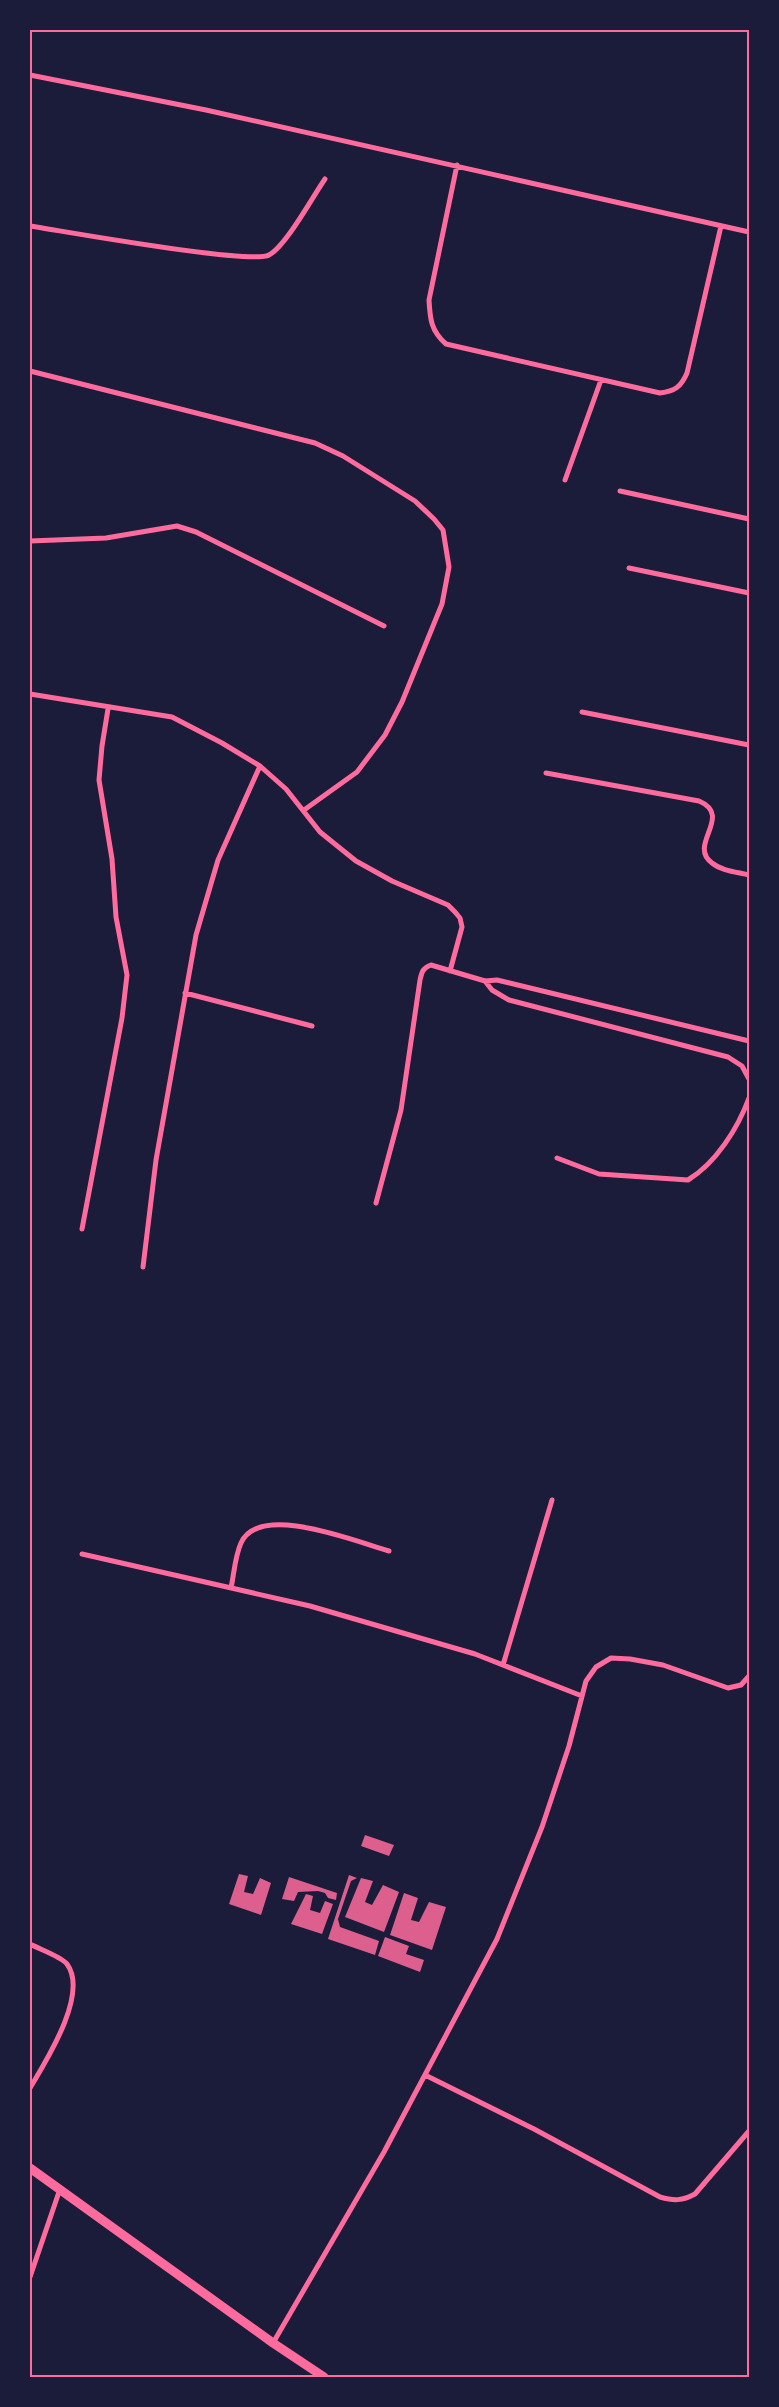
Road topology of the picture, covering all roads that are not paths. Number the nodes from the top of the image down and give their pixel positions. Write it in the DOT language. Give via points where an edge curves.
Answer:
graph roads {
  1 [pos="30,75"];
  2 [pos="457,165"];
  3 [pos="326,178"];
  4 [pos="30,226"];
  5 [pos="721,226"];
  6 [pos="749,232"];
  7 [pos="30,371"];
  8 [pos="601,380"];
  9 [pos="565,480"];
  10 [pos="620,491"];
  11 [pos="749,519"];
  12 [pos="30,541"];
  13 [pos="629,568"];
  14 [pos="749,593"];
  15 [pos="384,626"];
  16 [pos="30,694"];
  17 [pos="108,709"];
  18 [pos="582,712"];
  19 [pos="749,745"];
  20 [pos="260,766"];
  21 [pos="546,773"];
  22 [pos="304,810"];
  23 [pos="749,875"];
  24 [pos="450,970"];
  25 [pos="485,982"];
  26 [pos="185,993"];
  27 [pos="312,1026"];
  28 [pos="749,1041"];
  29 [pos="749,1079"];
  30 [pos="749,1098"];
  31 [pos="557,1158"];
  32 [pos="376,1203"];
  33 [pos="82,1229"];
  34 [pos="142,1268"];
  35 [pos="552,1500"];
  36 [pos="389,1550"];
  37 [pos="82,1554"];
  38 [pos="231,1588"];
  39 [pos="503,1665"];
  40 [pos="749,1676"];
  41 [pos="582,1696"];
  42 [pos="30,1944"];
  43 [pos="425,2075"];
  44 [pos="30,2088"];
  45 [pos="749,2131"];
  46 [pos="30,2168"];
  47 [pos="60,2189"];
  48 [pos="30,2277"];
  49 [pos="272,2343"];
  50 [pos="324,2377"];
  1 -- 2 [label="street"];
  2 -- 5 [label="street"];
  2 -- 8 [label="street" via="429,300 430,322 435,334 446,344"];
  3 -- 4 [label="street" via="277,248 262,258"];
  5 -- 6 [label="street"];
  5 -- 8 [label="street" via="683,384 674,391 660,393"];
  7 -- 22 [label="street" via="315,443 342,456 415,502 443,530 449,566 442,604 402,702 385,735 357,772"];
  8 -- 9 [label="street"];
  10 -- 11 [label="street"];
  12 -- 15 [label="street" via="106,538 177,526 196,532"];
  13 -- 14 [label="street"];
  16 -- 17 [label="street"];
  17 -- 20 [label="street" via="172,717"];
  17 -- 33 [label="street" via="99,780 112,859 116,917 127,975 122,1018"];
  18 -- 19 [label="street"];
  20 -- 22 [label="street"];
  20 -- 26 [label="street" via="218,860 196,935"];
  21 -- 23 [label="street" via="699,800 708,805 713,817 704,847 706,857 712,864"];
  22 -- 24 [label="street" via="320,832 356,861 392,881 442,902 455,912 462,927"];
  24 -- 25 [label="street"];
  24 -- 32 [label="street" via="432,964 422,970 401,1110"];
  25 -- 28 [label="street" via="497,980"];
  25 -- 29 [label="street" via="509,1000 728,1057 742,1066"];
  26 -- 27 [label="street"];
  26 -- 34 [label="street" via="156,1160"];
  30 -- 31 [label="street" via="742,1118 730,1136 707,1165 688,1180 599,1174"];
  35 -- 39 [label="street"];
  36 -- 38 [label="street" via="292,1524 258,1526 241,1543"];
  37 -- 38 [label="street"];
  38 -- 39 [label="street" via="310,1606"];
  39 -- 41 [label="street"];
  40 -- 41 [label="street" via="741,1685 728,1688 663,1665 611,1658 596,1667 586,1681"];
  41 -- 43 [label="street" via="542,1827 497,1939"];
  42 -- 44 [label="street" via="66,1962 73,1976 74,1990 54,2046"];
  43 -- 45 [label="street" via="673,2201 695,2194"];
  43 -- 49 [label="street" via="384,2152"];
  46 -- 47 [label="street"];
  47 -- 48 [label="street"];
  47 -- 49 [label="street"];
  49 -- 50 [label="street"];
}
